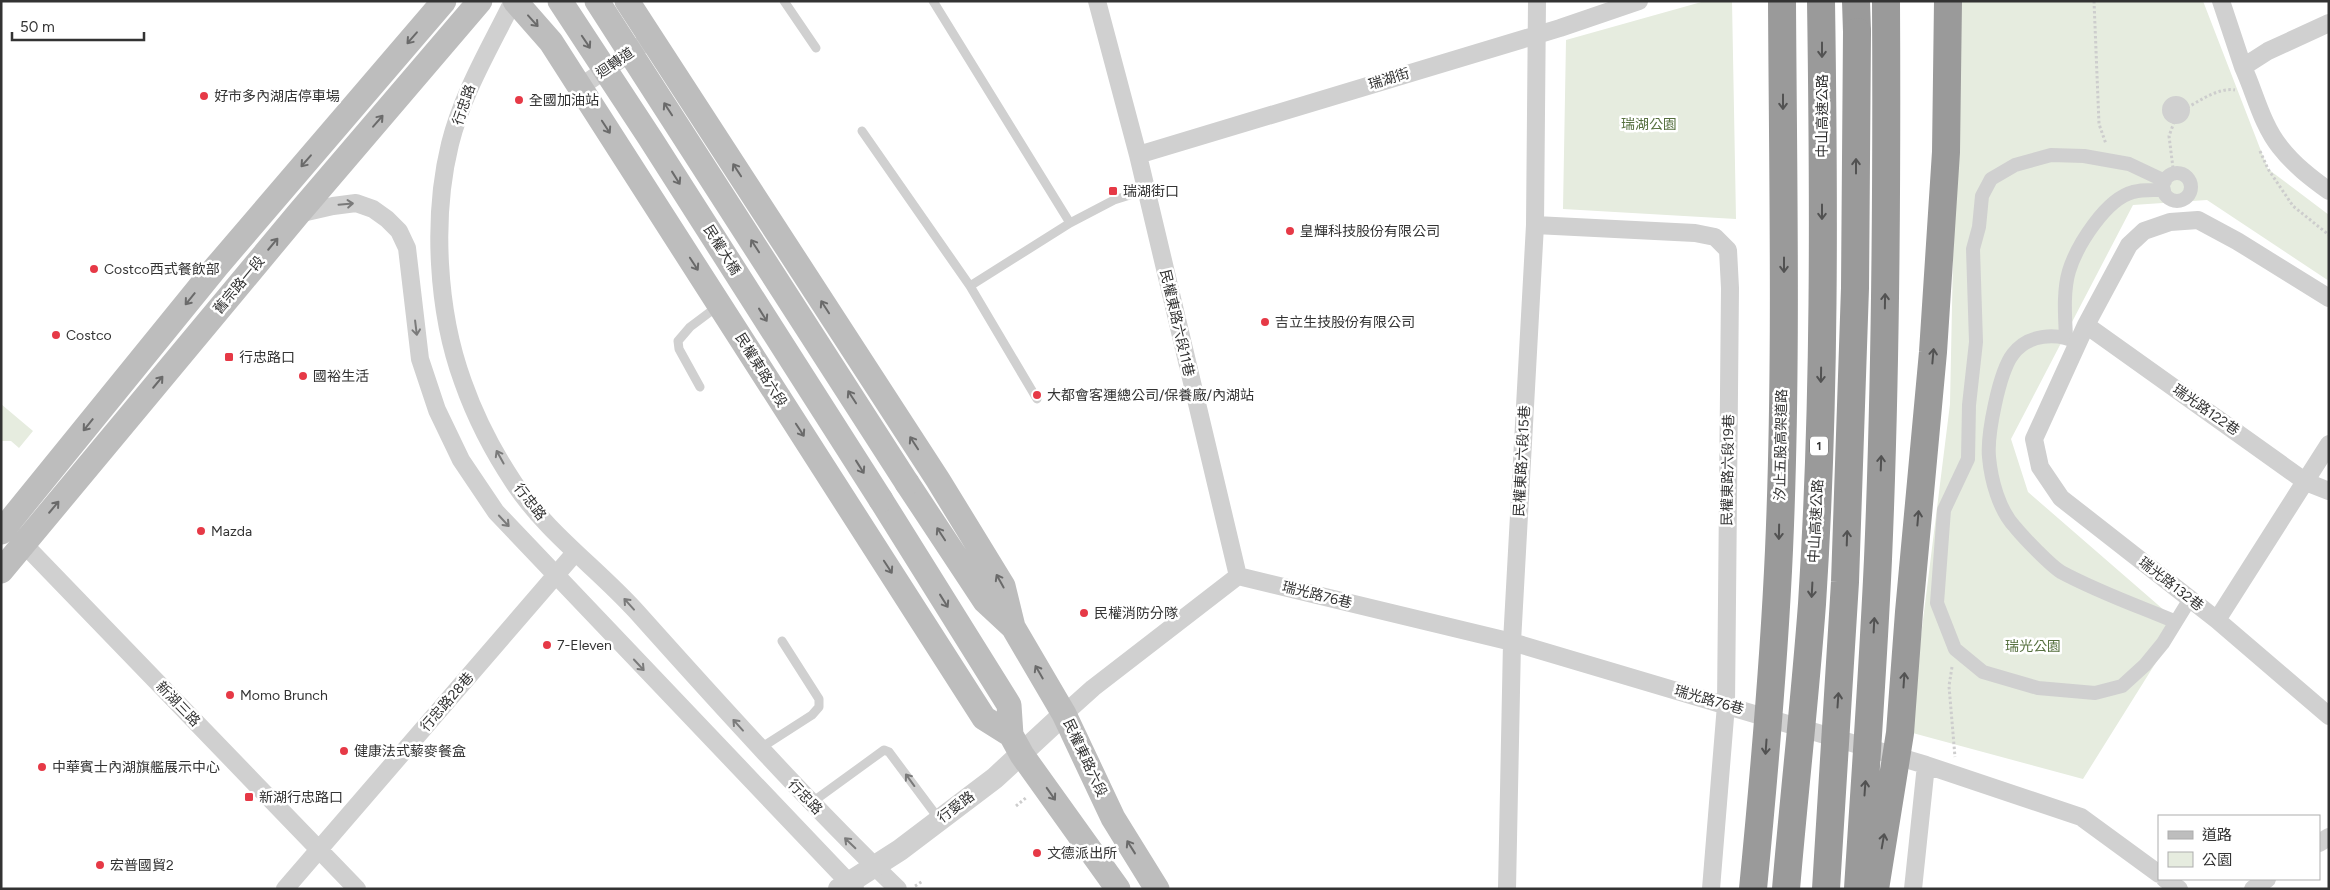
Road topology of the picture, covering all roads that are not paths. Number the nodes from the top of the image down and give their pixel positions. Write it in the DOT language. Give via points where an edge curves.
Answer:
graph roads {
  1 [pos="444,1"];
  2 [pos="480,1"];
  3 [pos="514,1"];
  4 [pos="560,1"];
  5 [pos="596,1"];
  6 [pos="627,1"];
  7 [pos="784,1"];
  8 [pos="933,1"];
  9 [pos="1097,1"];
  10 [pos="1537,1"];
  11 [pos="1639,1"];
  12 [pos="1782,1"];
  13 [pos="1821,1"];
  14 [pos="1856,1"];
  15 [pos="1886,1"];
  16 [pos="1948,1"];
  17 [pos="2221,1"];
  18 [pos="2329,23"];
  19 [pos="1537,34"];
  20 [pos="651,39"];
  21 [pos="816,48"];
  22 [pos="2250,62"];
  23 [pos="580,87"];
  24 [pos="862,131"];
  25 [pos="1138,155"];
  26 [pos="2168,181"];
  27 [pos="1146,190"];
  28 [pos="2329,190"];
  29 [pos="2177,200"];
  30 [pos="298,214"];
  31 [pos="2179,222"];
  32 [pos="1070,224"];
  33 [pos="1535,225"];
  34 [pos="970,286"];
  35 [pos="2329,298"];
  36 [pos="720,305"];
  37 [pos="2086,325"];
  38 [pos="2072,340"];
  39 [pos="700,387"];
  40 [pos="1037,399"];
  41 [pos="2329,444"];
  42 [pos="2306,482"];
  43 [pos="2329,491"];
  44 [pos="3,525"];
  45 [pos="22,545"];
  46 [pos="574,554"];
  47 [pos="1,571"];
  48 [pos="556,576"];
  49 [pos="1238,576"];
  50 [pos="2190,599"];
  51 [pos="2218,620"];
  52 [pos="2176,622"];
  53 [pos="1013,627"];
  54 [pos="782,641"];
  55 [pos="1512,642"];
  56 [pos="1726,705"];
  57 [pos="1064,714"];
  58 [pos="2329,716"];
  59 [pos="1016,745"];
  60 [pos="759,749"];
  61 [pos="1926,765"];
  62 [pos="810,803"];
  63 [pos="939,820"];
  64 [pos="320,849"];
  65 [pos="873,865"];
  66 [pos="2158,873"];
  67 [pos="2166,880"];
  68 [pos="2266,880"];
  69 [pos="847,886"];
  70 [pos="285,889"];
  71 [pos="357,889"];
  72 [pos="898,889"];
  73 [pos="1118,889"];
  74 [pos="1157,889"];
  75 [pos="1507,889"];
  76 [pos="1711,889"];
  77 [pos="1753,889"];
  78 [pos="1786,889"];
  79 [pos="1826,889"];
  80 [pos="1858,889"];
  81 [pos="1875,889"];
  82 [pos="1914,889"];
  83 [pos="2179,889"];
  84 [pos="2253,889"];
  1 -- 44 [label="main road, 舊宗路一段, one-way" via="217,266"];
  30 -- 2 [label="main road, 舊宗路一段, one-way"];
  3 -- 23 [label="main road, 民權東路六段, one-way" via="551,42"];
  46 -- 3 [label="street, 行忠路, one-way" via="514,483 487,435 463,383 449,336 443,286 439,233 450,143 471,82"];
  4 -- 59 [label="main road, 民權大橋, one-way, bridge" via="1010,704"];
  53 -- 5 [label="main road, 民權東路六段, one-way, bridge" via="985,601"];
  6 -- 20 [label="main road, 民權東路六段"];
  7 -- 21 [label="lane"];
  8 -- 32 [label="lane"];
  9 -- 25 [label="street, 民權東路六段11巷"];
  10 -- 19 [label="street, 民權東路六段15巷"];
  11 -- 19 [label="street, 瑞湖街"];
  12 -- 77 [label="highway, 汐止五股高架道路, one-way, bridge" via="1784,331 1779,551 1765,770"];
  13 -- 78 [label="highway, 中山高速公路 / 1, one-way, bridge" via="1819,459 1812,605"];
  79 -- 14 [label="highway, one-way, bridge" via="1845,582 1854,317"];
  80 -- 15 [label="highway, one-way, bridge" via="1878,560 1884,397"];
  81 -- 16 [label="highway, one-way, bridge" via="1900,733 1933,352 1946,152"];
  17 -- 22 [label="street"];
  18 -- 22 [label="street"];
  19 -- 25 [label="street, 瑞湖街"];
  19 -- 33 [label="street, 民權東路六段15巷"];
  20 -- 23 [label="street, 迴轉道"];
  53 -- 20 [label="main road, 民權東路六段, one-way" via="1003,586 938,480"];
  22 -- 28 [label="street" via="2260,109 2279,146 2308,176"];
  23 -- 36 [label="main road, 民權東路六段, one-way"];
  24 -- 34 [label="lane"];
  25 -- 27 [label="street, 民權東路六段11巷"];
  26 -- 29 [label="street" via="2169,197"];
  26 -- 29 [label="street" via="2187,177 2191,185 2186,197"];
  26 -- 38 [label="street" via="2113,201 2083,243 2069,272 2064,312"];
  26 -- 52 [label="street" via="2129,164 2084,156 2051,155 2015,165 1991,179 1982,196 1973,249 1976,342 1969,405 1968,459 1944,510 1937,603 1955,649 1983,672 2038,688 2095,693 2122,686 2145,665"];
  27 -- 32 [label="lane" via="1114,200"];
  27 -- 49 [label="street, 民權東路六段11巷"];
  29 -- 31 [label="street"];
  45 -- 30 [label="main road, 舊宗路一段, one-way"];
  30 -- 48 [label="street, 行忠路, one-way" via="356,204 373,209 399,231 407,248 420,359 437,410 461,460 496,512"];
  31 -- 35 [label="street" via="2198,220"];
  31 -- 37 [label="street" via="2144,231 2129,245"];
  32 -- 34 [label="lane"];
  33 -- 55 [label="street, 民權東路六段15巷"];
  33 -- 56 [label="street, 民權東路六段19巷" via="1695,233 1715,236 1728,250"];
  34 -- 40 [label="lane"];
  36 -- 39 [label="lane" via="690,327 678,341 679,349"];
  36 -- 59 [label="main road, 民權東路六段, one-way" via="984,718"];
  37 -- 38 [label="street"];
  37 -- 42 [label="street, 瑞光路122巷"];
  38 -- 50 [label="street, 瑞光路132巷" via="2034,439 2040,467 2061,498"];
  38 -- 52 [label="street" via="2048,335 2029,342 2012,354 1999,386 1991,426 1989,456 1996,492 2013,526 2060,571"];
  41 -- 42 [label="street"];
  42 -- 43 [label="street, 瑞光路122巷"];
  42 -- 51 [label="street"];
  44 -- 45 [label="street, 新湖三路"];
  45 -- 47 [label="main road, 舊宗路一段"];
  45 -- 64 [label="street, 新湖三路"];
  46 -- 48 [label="street, 行忠路28巷"];
  60 -- 46 [label="street, 行忠路, one-way" via="612,586"];
  48 -- 64 [label="street, 行忠路28巷"];
  48 -- 69 [label="street, 行忠路, one-way"];
  49 -- 55 [label="street, 瑞光路76巷"];
  49 -- 57 [label="street" via="1092,688"];
  50 -- 51 [label="street, 瑞光路132巷"];
  50 -- 52 [label="street"];
  51 -- 58 [label="street, 瑞光路132巷"];
  57 -- 53 [label="main road, 民權東路六段, one-way"];
  54 -- 60 [label="lane" via="819,699 819,707 812,715"];
  55 -- 56 [label="street, 瑞光路76巷"];
  55 -- 75 [label="street, 民權東路六段15巷"];
  56 -- 61 [label="street, 瑞光路76巷"];
  56 -- 76 [label="street, 民權東路六段19巷"];
  57 -- 59 [label="street, 行愛路"];
  74 -- 57 [label="main road, 民權東路六段, one-way" via="1113,818"];
  59 -- 63 [label="street, 行愛路" via="995,778"];
  59 -- 73 [label="main road, 民權東路六段, one-way"];
  60 -- 62 [label="street, 行忠路"];
  61 -- 66 [label="street, 瑞光路76巷" via="2081,817"];
  61 -- 82 [label="street"];
  63 -- 62 [label="lane, one-way" via="889,752 884,750"];
  65 -- 62 [label="street, 行忠路, one-way"];
  63 -- 65 [label="street, 行愛路" via="900,850"];
  64 -- 70 [label="street, 行忠路28巷"];
  64 -- 71 [label="street, 新湖三路"];
  65 -- 69 [label="street, 行愛路"];
  65 -- 72 [label="street, 行忠路"];
  67 -- 83 [label="street"];
  68 -- 84 [label="street"];
}
